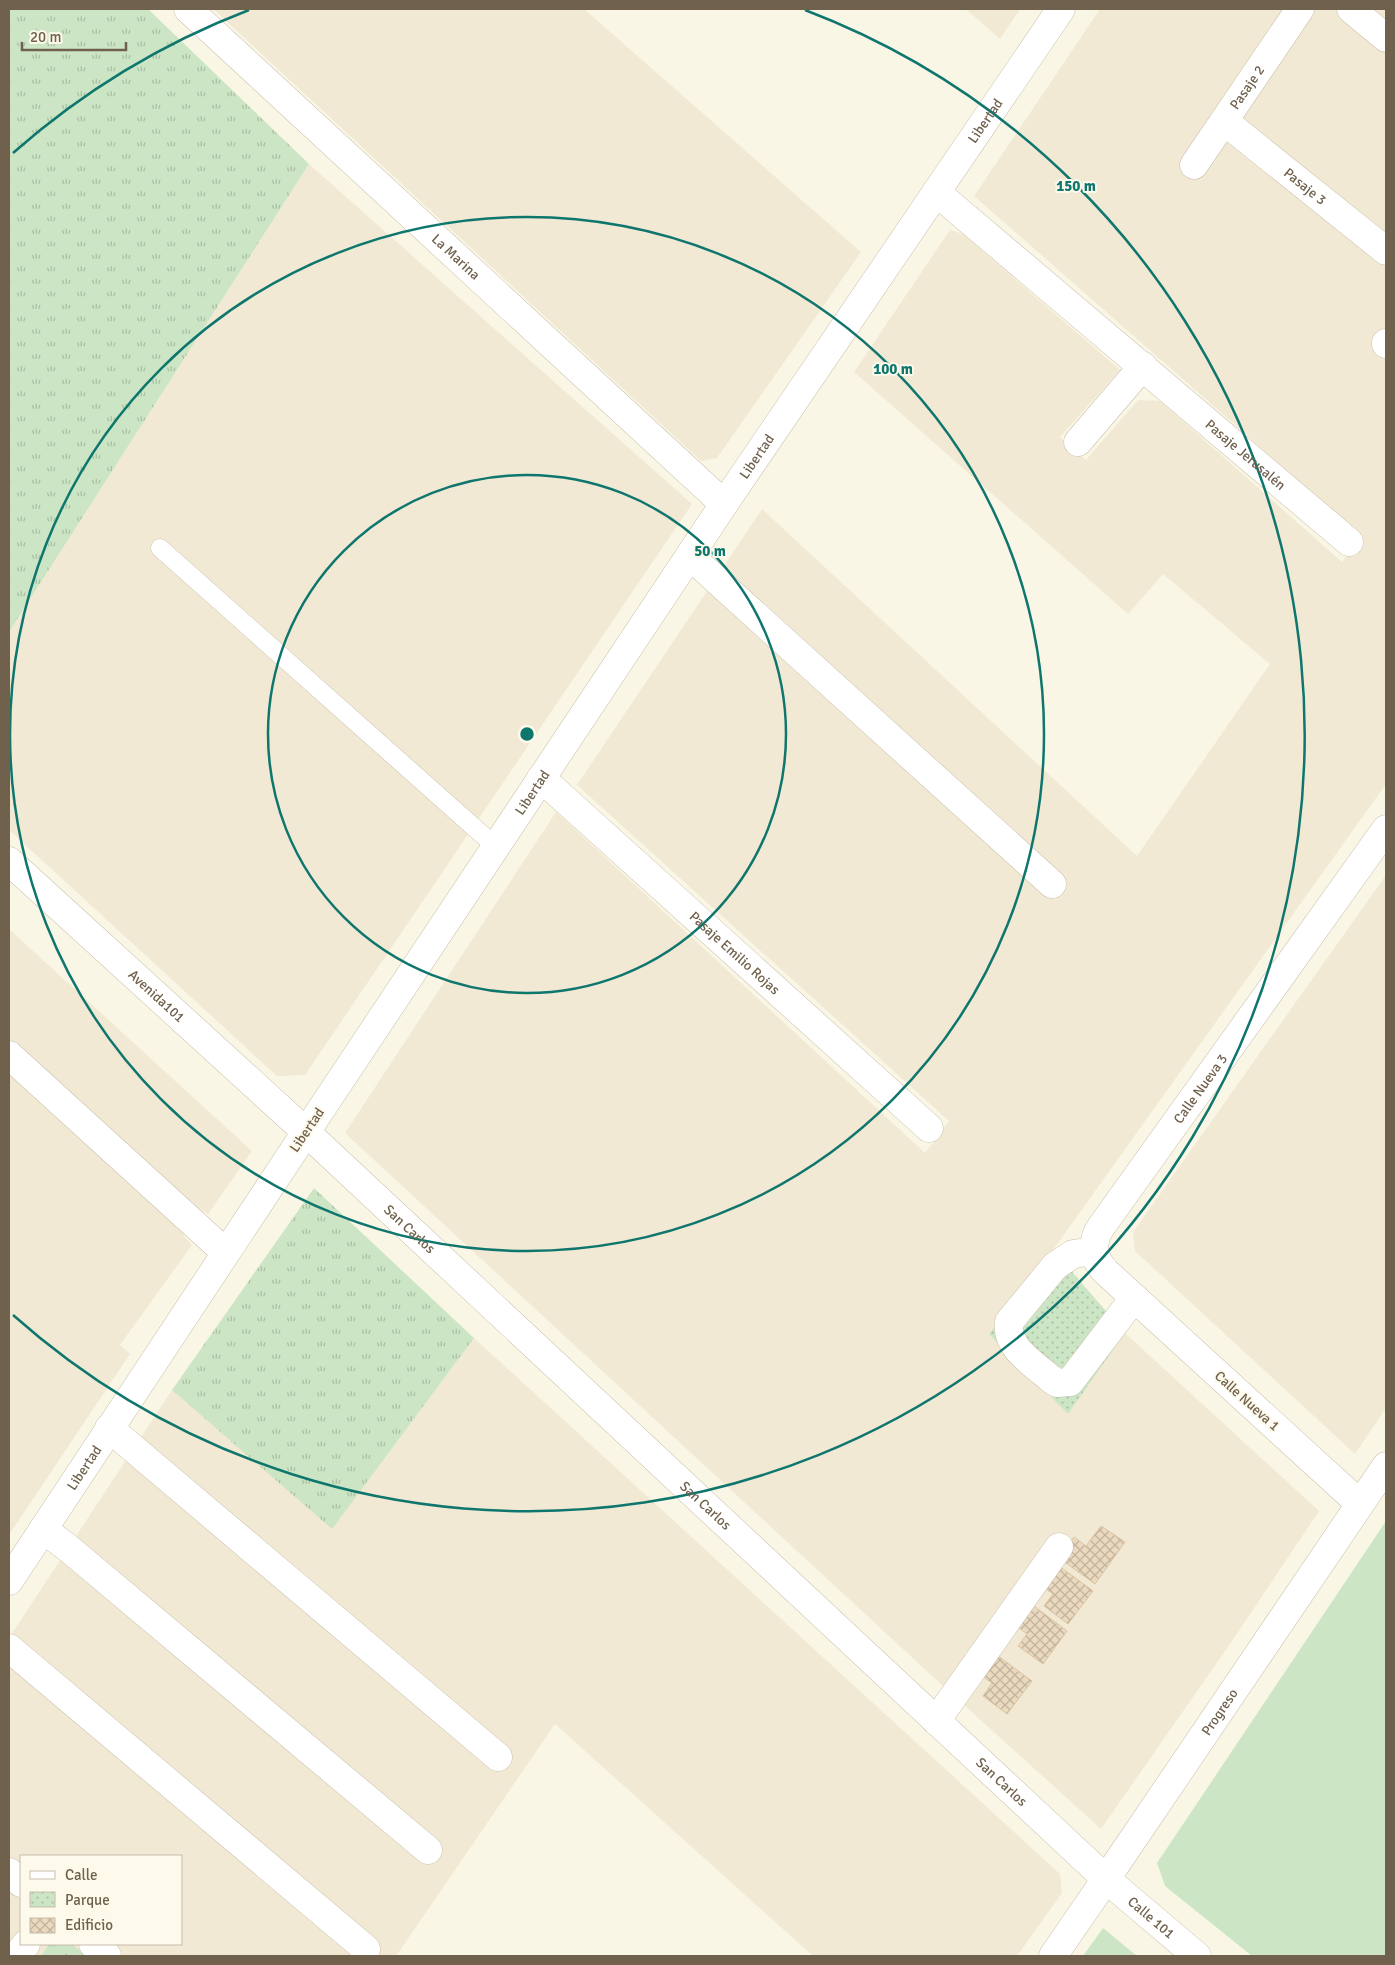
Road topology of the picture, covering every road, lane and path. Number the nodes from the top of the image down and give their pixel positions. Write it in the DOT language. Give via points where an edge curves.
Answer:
graph roads {
  1 [pos="188,9"];
  2 [pos="1061,9"];
  3 [pos="1300,9"];
  4 [pos="1351,9"];
  5 [pos="1386,38"];
  6 [pos="1224,121"];
  7 [pos="1194,165"];
  8 [pos="936,192"];
  9 [pos="1386,251"];
  10 [pos="1143,366"];
  11 [pos="1078,442"];
  12 [pos="724,504"];
  13 [pos="1349,542"];
  14 [pos="160,548"];
  15 [pos="690,556"];
  16 [pos="541,778"];
  17 [pos="1386,829"];
  18 [pos="495,846"];
  19 [pos="9,861"];
  20 [pos="1052,884"];
  21 [pos="9,1056"];
  22 [pos="929,1128"];
  23 [pos="306,1132"];
  24 [pos="1094,1251"];
  25 [pos="225,1252"];
  26 [pos="1134,1298"];
  27 [pos="109,1428"];
  28 [pos="1386,1466"];
  29 [pos="1360,1504"];
  30 [pos="43,1529"];
  31 [pos="1059,1547"];
  32 [pos="9,1581"];
  33 [pos="9,1648"];
  34 [pos="936,1721"];
  35 [pos="498,1758"];
  36 [pos="428,1850"];
  37 [pos="9,1872"];
  38 [pos="1106,1879"];
  39 [pos="20,1882"];
  40 [pos="25,1945"];
  41 [pos="94,1945"];
  42 [pos="366,1949"];
  43 [pos="17,1956"];
  44 [pos="108,1956"];
  45 [pos="1053,1956"];
  46 [pos="1197,1956"];
  1 -- 12 [label="street, La Marina"];
  2 -- 8 [label="street, Libertad"];
  3 -- 6 [label="street, Pasaje 2"];
  4 -- 5 [label="street"];
  6 -- 7 [label="street, Pasaje 2"];
  6 -- 9 [label="street, Pasaje 3"];
  8 -- 10 [label="street, Pasaje Jerusalén"];
  8 -- 12 [label="street, Libertad"];
  10 -- 11 [label="street"];
  10 -- 13 [label="street, Pasaje Jerusalén"];
  12 -- 15 [label="street, Libertad"];
  14 -- 18 [label="lane"];
  15 -- 16 [label="street, Libertad"];
  15 -- 20 [label="street"];
  16 -- 18 [label="street, Libertad"];
  16 -- 22 [label="street, Pasaje Emilio Rojas"];
  17 -- 24 [label="street, Calle Nueva 3" via="1096,1234"];
  18 -- 23 [label="street, Libertad"];
  19 -- 23 [label="street, Avenida101"];
  21 -- 25 [label="street"];
  23 -- 25 [label="street, Libertad"];
  23 -- 34 [label="street, San Carlos"];
  24 -- 26 [label="street, Calle Nueva 1" via="1100,1266"];
  24 -- 26 [label="street" via="1073,1254 1054,1266 1013,1316 1008,1330 1013,1344 1051,1380 1064,1384 1070,1382"];
  25 -- 27 [label="street, Libertad"];
  26 -- 29 [label="street, Calle Nueva 1"];
  27 -- 30 [label="street, Libertad"];
  27 -- 35 [label="street"];
  28 -- 29 [label="street, Progreso"];
  29 -- 38 [label="street, Progreso"];
  30 -- 32 [label="street, Libertad"];
  30 -- 36 [label="street"];
  31 -- 34 [label="street"];
  33 -- 42 [label="street"];
  34 -- 38 [label="street, San Carlos"];
  37 -- 39 [label="street"];
  38 -- 45 [label="street, Progreso"];
  38 -- 46 [label="street, Calle 101"];
  40 -- 43 [label="street"];
  41 -- 44 [label="street"];
}
